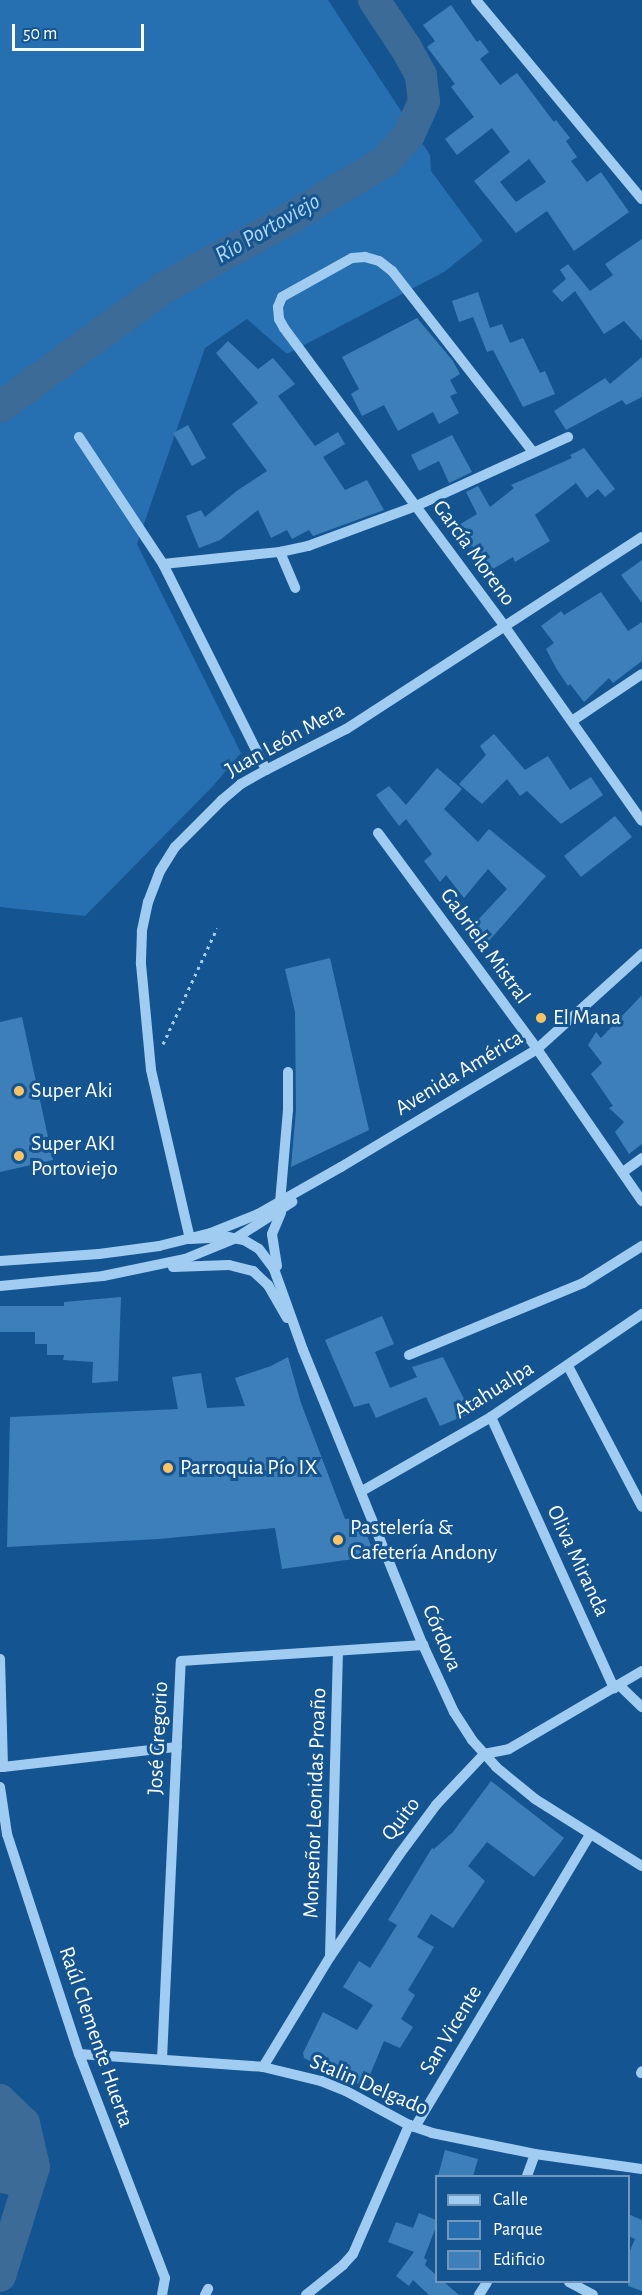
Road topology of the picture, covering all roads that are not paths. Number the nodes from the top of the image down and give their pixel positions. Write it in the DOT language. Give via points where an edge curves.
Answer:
graph roads {
  1 [pos="476,0"];
  2 [pos="642,199"];
  3 [pos="79,436"];
  4 [pos="567,437"];
  5 [pos="533,452"];
  6 [pos="416,506"];
  7 [pos="642,537"];
  8 [pos="279,552"];
  9 [pos="163,564"];
  10 [pos="295,588"];
  11 [pos="505,627"];
  12 [pos="642,674"];
  13 [pos="572,721"];
  14 [pos="266,770"];
  15 [pos="642,822"];
  16 [pos="378,833"];
  17 [pos="642,954"];
  18 [pos="537,1049"];
  19 [pos="288,1072"];
  20 [pos="642,1158"];
  21 [pos="623,1172"];
  22 [pos="642,1201"];
  23 [pos="284,1204"];
  24 [pos="236,1238"];
  25 [pos="190,1239"];
  26 [pos="642,1246"];
  27 [pos="0,1261"];
  28 [pos="134,1271"];
  29 [pos="0,1286"];
  30 [pos="286,1298"];
  31 [pos="642,1314"];
  32 [pos="303,1350"];
  33 [pos="410,1355"];
  34 [pos="568,1366"];
  35 [pos="490,1417"];
  36 [pos="362,1491"];
  37 [pos="642,1507"];
  38 [pos="423,1645"];
  39 [pos="338,1651"];
  40 [pos="0,1659"];
  41 [pos="642,1671"];
  42 [pos="616,1687"];
  43 [pos="642,1707"];
  44 [pos="472,1740"];
  45 [pos="177,1747"];
  46 [pos="509,1749"];
  47 [pos="484,1754"];
  48 [pos="1,1767"];
  49 [pos="496,1767"];
  50 [pos="0,1787"];
  51 [pos="590,1835"];
  52 [pos="642,1866"];
  53 [pos="330,1956"];
  54 [pos="79,2054"];
  55 [pos="162,2060"];
  56 [pos="263,2067"];
  57 [pos="412,2126"];
  58 [pos="535,2154"];
  59 [pos="642,2169"];
  60 [pos="527,2175"];
  61 [pos="571,2283"];
  62 [pos="162,2295"];
  63 [pos="306,2295"];
  64 [pos="593,2295"];
  1 -- 2 [label="street"];
  3 -- 9 [label="street"];
  4 -- 5 [label="street"];
  5 -- 6 [label="street"];
  5 -- 6 [label="street, García Moreno" via="392,271 379,261 352,258 282,297 279,319"];
  6 -- 8 [label="street" via="308,546"];
  6 -- 11 [label="street, García Moreno"];
  7 -- 11 [label="street, Juan León Mera"];
  8 -- 9 [label="street"];
  8 -- 10 [label="street"];
  9 -- 14 [label="street"];
  11 -- 13 [label="street, García Moreno"];
  11 -- 14 [label="street, Juan León Mera" via="346,729"];
  12 -- 13 [label="street"];
  13 -- 15 [label="street, García Moreno"];
  14 -- 25 [label="street, Juan León Mera" via="241,784 175,847 154,886 142,931 150,1070"];
  16 -- 18 [label="street, Gabriela Mistral"];
  17 -- 18 [label="street, Avenida América"];
  18 -- 21 [label="street, Gabriela Mistral"];
  18 -- 23 [label="street, Avenida América"];
  19 -- 23 [label="street"];
  20 -- 21 [label="street"];
  21 -- 22 [label="street, Gabriela Mistral"];
  23 -- 24 [label="street, Avenida América"];
  23 -- 25 [label="street, Avenida América"];
  23 -- 30 [label="street" via="271,1241"];
  24 -- 25 [label="street"];
  24 -- 28 [label="street, Avenida América" via="185,1259"];
  24 -- 30 [label="street, Córdova" via="265,1255"];
  25 -- 27 [label="street, Avenida América" via="99,1254"];
  26 -- 33 [label="street" via="583,1283"];
  28 -- 29 [label="street, Avenida América"];
  28 -- 32 [label="street, Córdova" via="229,1265 253,1271 268,1285"];
  30 -- 32 [label="street, Córdova"];
  31 -- 34 [label="street, Atahualpa"];
  32 -- 36 [label="street, Córdova"];
  34 -- 35 [label="street, Atahualpa"];
  34 -- 37 [label="street"];
  35 -- 36 [label="street, Atahualpa"];
  35 -- 42 [label="street, Oliva Miranda"];
  36 -- 38 [label="street, Córdova"];
  38 -- 39 [label="street, José Gregorio"];
  38 -- 44 [label="street, Córdova" via="454,1712"];
  39 -- 45 [label="street, José Gregorio" via="181,1661"];
  39 -- 53 [label="street, Monseñor Leonidas Proaño"];
  40 -- 48 [label="street"];
  41 -- 42 [label="street"];
  42 -- 43 [label="street, Oliva Miranda"];
  42 -- 46 [label="street"];
  44 -- 46 [label="street"];
  44 -- 47 [label="street, Córdova"];
  45 -- 48 [label="street"];
  45 -- 55 [label="street, José Gregorio"];
  46 -- 47 [label="street"];
  46 -- 49 [label="street"];
  47 -- 49 [label="street, Córdova"];
  47 -- 53 [label="street, Quito" via="436,1805"];
  49 -- 51 [label="street, Córdova" via="535,1799"];
  50 -- 54 [label="street, Raúl Clemente Huerta" via="7,1834"];
  51 -- 52 [label="street, Córdova"];
  51 -- 57 [label="street, San Vicente"];
  53 -- 56 [label="street, Quito"];
  54 -- 55 [label="street, Stalin Delgado"];
  54 -- 62 [label="street, Raúl Clemente Huerta" via="165,2278"];
  55 -- 56 [label="street, Stalin Delgado"];
  56 -- 57 [label="street, Stalin Delgado" via="346,2091"];
  57 -- 58 [label="street, Stalin Delgado" via="454,2139"];
  57 -- 63 [label="street, San Vicente" via="352,2254"];
  58 -- 59 [label="street, Stalin Delgado"];
  58 -- 60 [label="street"];
  61 -- 64 [label="street"];
}
